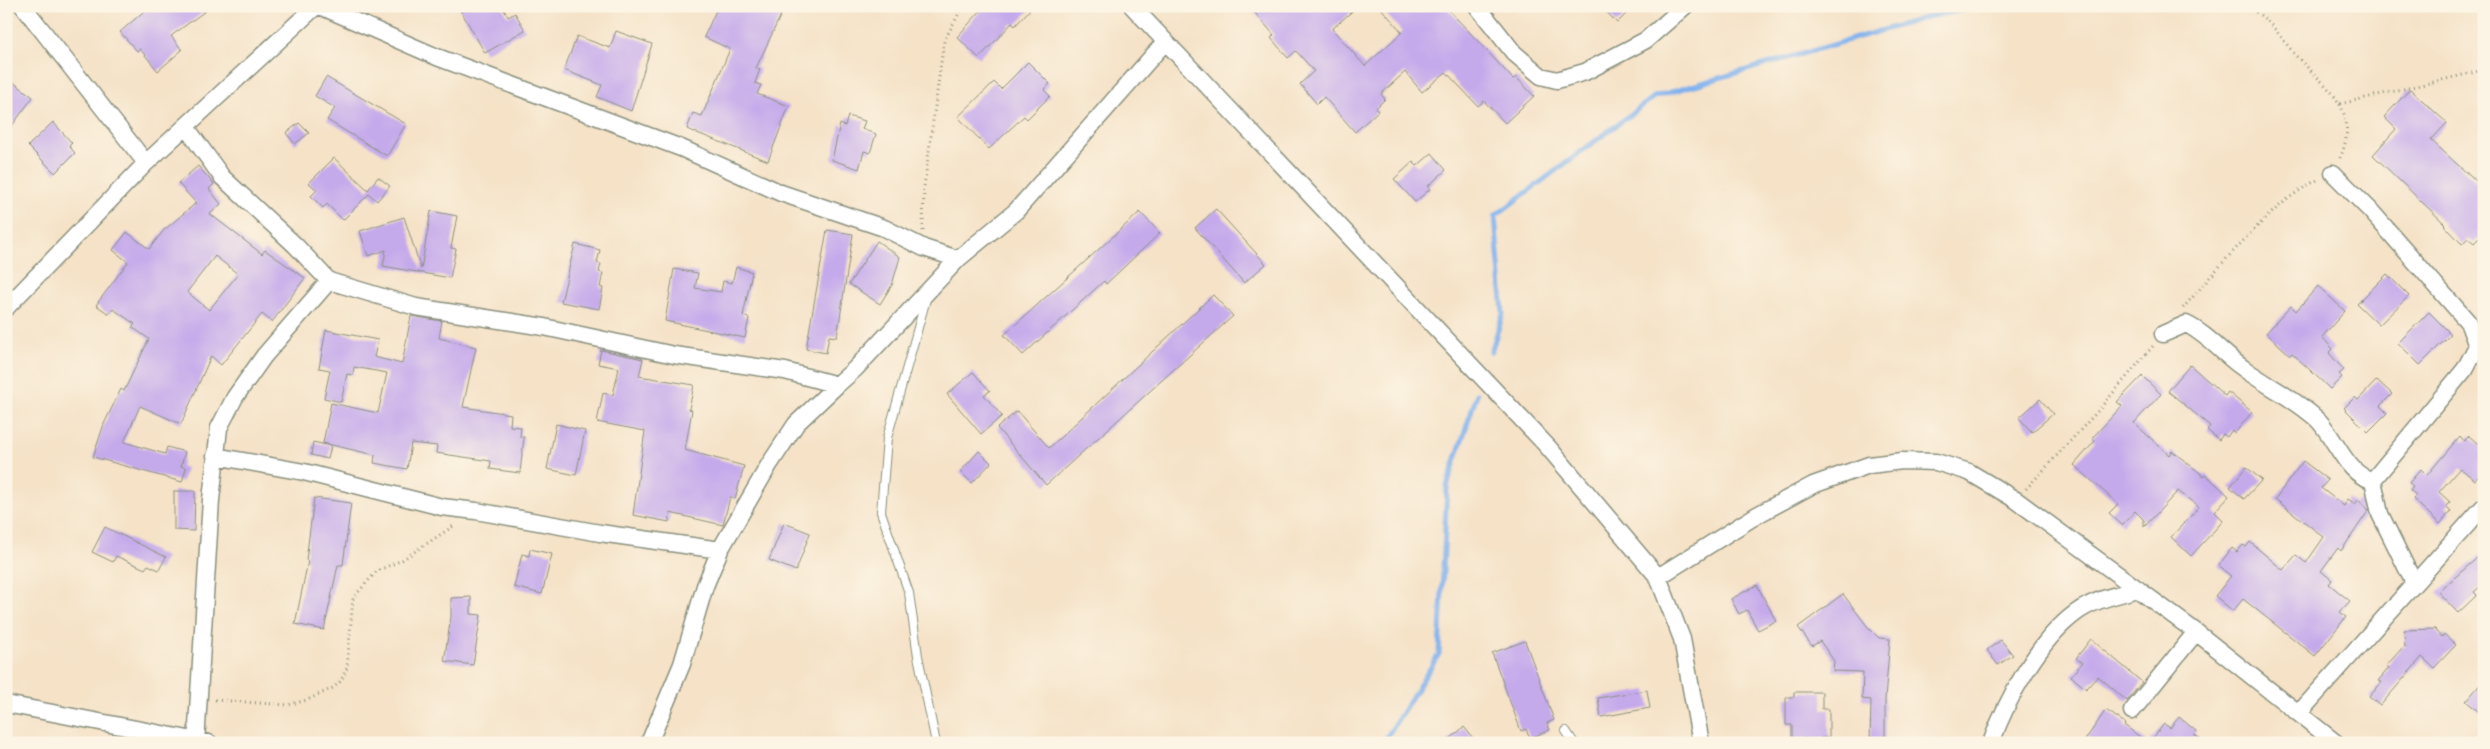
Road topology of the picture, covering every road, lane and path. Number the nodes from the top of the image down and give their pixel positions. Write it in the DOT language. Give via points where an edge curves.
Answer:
graph roads {
  1 [pos="23,6"];
  2 [pos="316,6"];
  3 [pos="320,6"];
  4 [pos="963,6"];
  5 [pos="1132,6"];
  6 [pos="1477,6"];
  7 [pos="1685,6"];
  8 [pos="2248,6"];
  9 [pos="1165,42"];
  10 [pos="2484,70"];
  11 [pos="2340,104"];
  12 [pos="186,127"];
  13 [pos="146,163"];
  14 [pos="2333,173"];
  15 [pos="924,248"];
  16 [pos="958,259"];
  17 [pos="328,281"];
  18 [pos="928,289"];
  19 [pos="7,306"];
  20 [pos="2163,334"];
  21 [pos="837,385"];
  22 [pos="215,456"];
  23 [pos="2373,480"];
  24 [pos="2484,506"];
  25 [pos="476,510"];
  26 [pos="720,550"];
  27 [pos="1658,577"];
  28 [pos="2414,583"];
  29 [pos="2138,589"];
  30 [pos="2196,632"];
  31 [pos="199,699"];
  32 [pos="6,704"];
  33 [pos="2132,711"];
  34 [pos="2299,713"];
  35 [pos="1566,731"];
  36 [pos="200,742"];
  37 [pos="649,743"];
  38 [pos="936,743"];
  39 [pos="1574,743"];
  40 [pos="1701,743"];
  41 [pos="1991,743"];
  42 [pos="2336,743"];
  1 -- 13 [label="street"];
  2 -- 12 [label="street"];
  3 -- 15 [label="street" via="437,57 681,148 781,193 884,228"];
  4 -- 15 [label="path" via="944,41 924,187"];
  5 -- 9 [label="street"];
  6 -- 7 [label="street" via="1514,53 1541,76 1557,80 1584,72 1646,40"];
  8 -- 11 [label="path" via="2331,89"];
  9 -- 16 [label="street" via="1016,211"];
  9 -- 27 [label="street" via="1548,447"];
  10 -- 11 [label="path"];
  11 -- 14 [label="path" via="2348,129"];
  12 -- 13 [label="street"];
  12 -- 17 [label="street" via="222,177 295,245"];
  13 -- 19 [label="street"];
  14 -- 23 [label="street" via="2370,210 2468,322 2477,346 2465,368"];
  15 -- 16 [label="street"];
  16 -- 18 [label="street"];
  17 -- 21 [label="street" via="416,307 544,327 674,355 785,371"];
  17 -- 22 [label="street" via="264,356 235,397 219,428"];
  18 -- 21 [label="street"];
  18 -- 38 [label="lane" via="887,438 881,512 909,593"];
  20 -- 23 [label="street" via="2186,324 2199,330 2228,357 2318,420 2352,467 2363,478"];
  21 -- 26 [label="street" via="796,424"];
  22 -- 25 [label="street" via="323,476 442,507"];
  22 -- 31 [label="street"];
  23 -- 28 [label="street" via="2380,514"];
  24 -- 28 [label="street"];
  25 -- 26 [label="street" via="600,533"];
  25 -- 31 [label="path" via="402,560 377,571 353,598 347,668 341,681 333,688 288,705"];
  26 -- 37 [label="street" via="705,586 682,664"];
  27 -- 29 [label="street" via="1757,515 1813,485 1870,465 1902,461 1936,462 1969,472 2016,500"];
  27 -- 40 [label="street" via="1682,638"];
  28 -- 34 [label="street"];
  29 -- 30 [label="street"];
  29 -- 41 [label="street" via="2098,600 2057,629 2036,656 2005,709"];
  30 -- 33 [label="street"];
  30 -- 34 [label="street"];
  31 -- 36 [label="street"];
  32 -- 36 [label="street"];
  34 -- 42 [label="street"];
  35 -- 39 [label="lane"];
}
